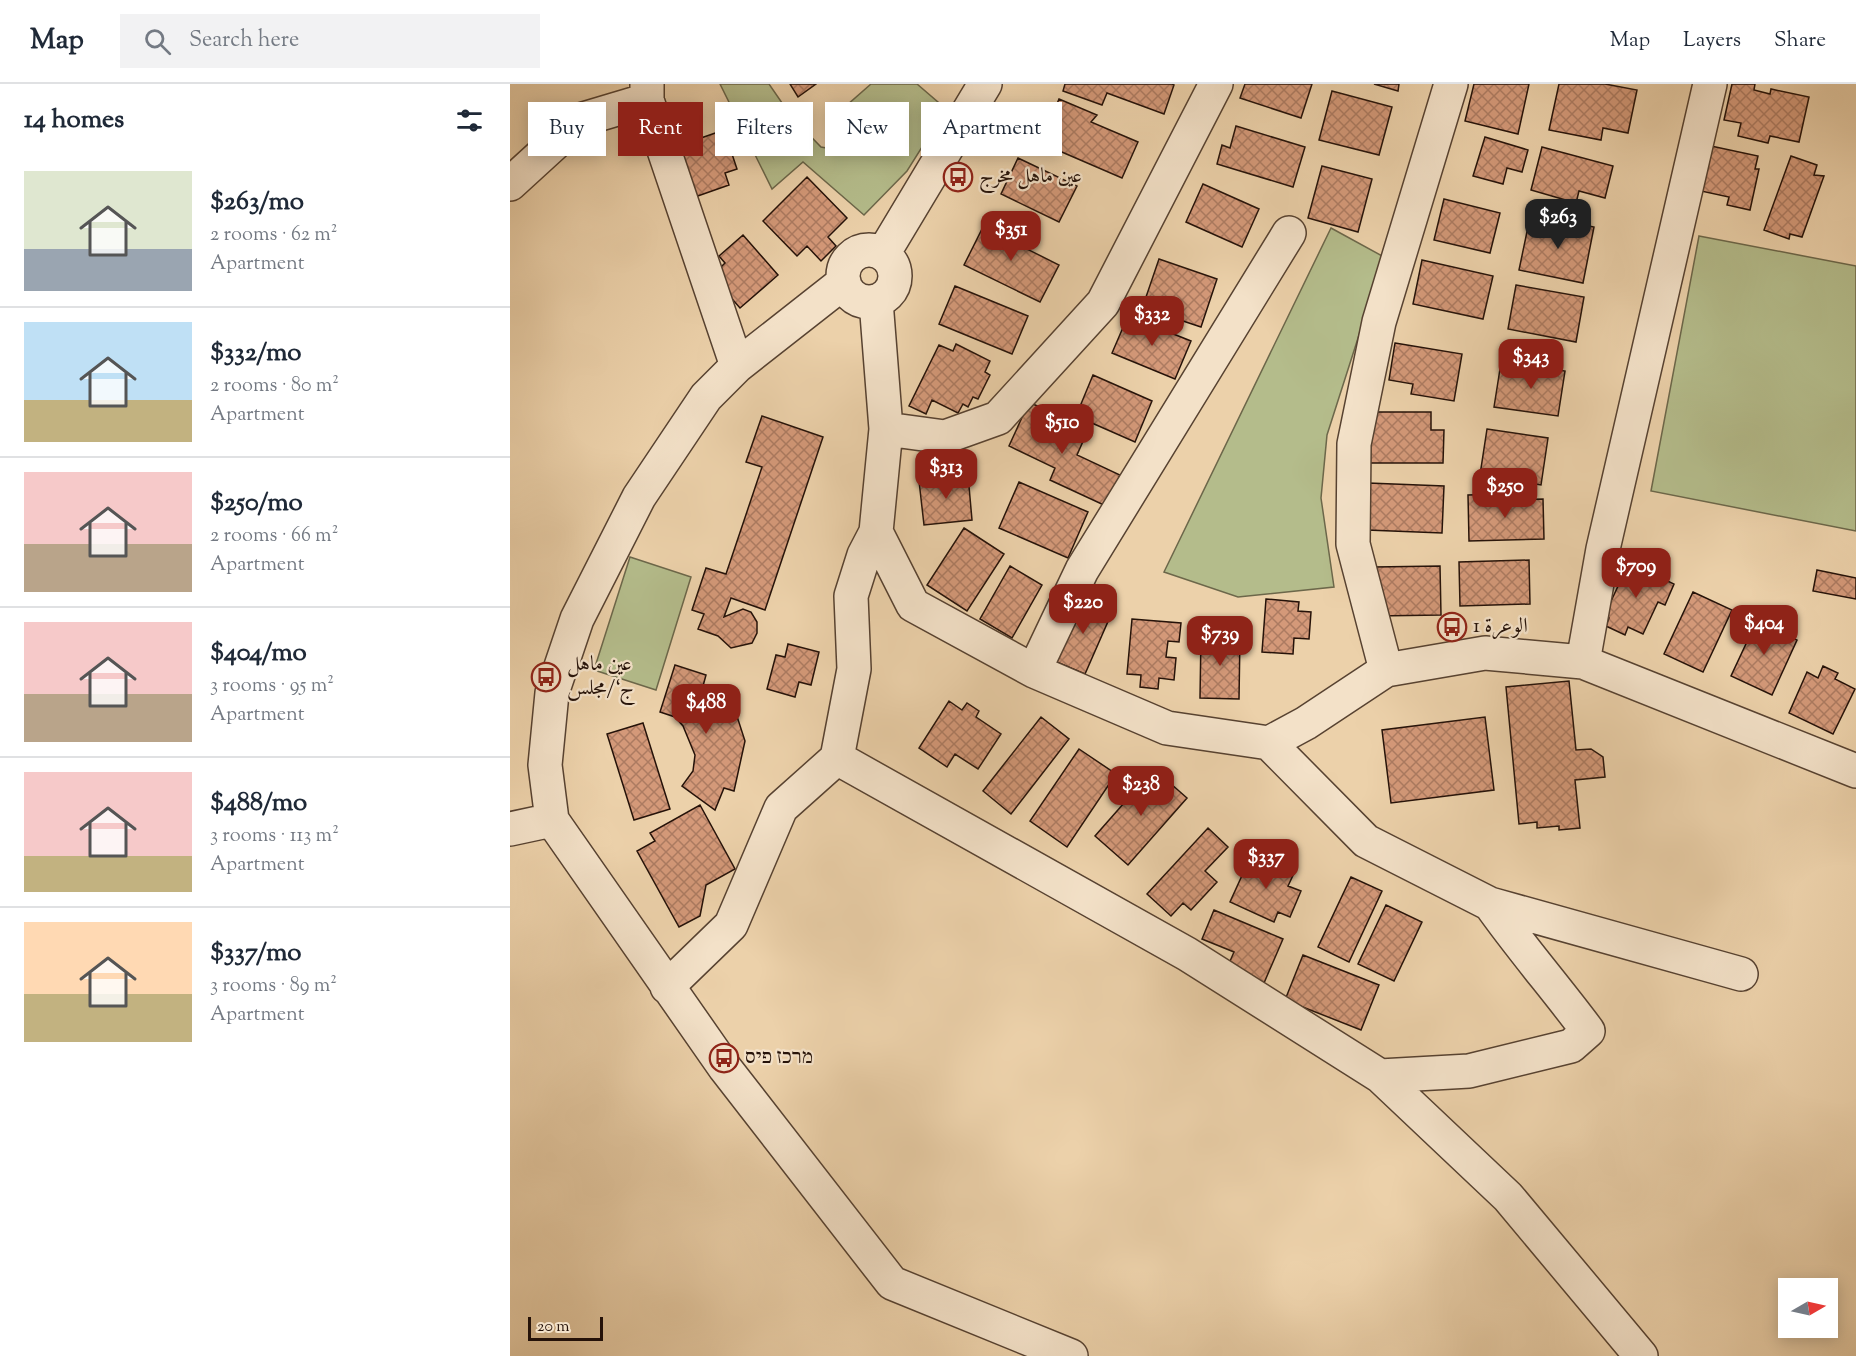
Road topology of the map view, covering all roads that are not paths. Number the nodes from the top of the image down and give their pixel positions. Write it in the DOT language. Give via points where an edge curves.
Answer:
graph roads {
  1 [pos="985,84"];
  2 [pos="1216,84"];
  3 [pos="1451,84"];
  4 [pos="1710,84"];
  5 [pos="647,92"];
  6 [pos="510,184"];
  7 [pos="1289,233"];
  8 [pos="883,254"];
  9 [pos="844,282"];
  10 [pos="876,301"];
  11 [pos="737,366"];
  12 [pos="886,429"];
  13 [pos="876,532"];
  14 [pos="1583,662"];
  15 [pos="1386,670"];
  16 [pos="1034,671"];
  17 [pos="1269,743"];
  18 [pos="837,758"];
  19 [pos="1856,771"];
  20 [pos="552,820"];
  21 [pos="510,829"];
  22 [pos="1490,904"];
  23 [pos="1741,974"];
  24 [pos="667,987"];
  25 [pos="1380,1076"];
  26 [pos="1071,1356"];
  27 [pos="1641,1356"];
  1 -- 8 [label="street"];
  2 -- 12 [label="street" via="1103,303 998,418 945,437"];
  3 -- 15 [label="street" via="1379,322 1354,444 1353,544"];
  4 -- 14 [label="street" via="1603,549"];
  5 -- 6 [label="street" via="580,120"];
  5 -- 11 [label="street"];
  7 -- 16 [label="street" via="1082,570"];
  8 -- 9 [label="street" via="866,250 850,258 843,273"];
  8 -- 10 [label="street" via="893,267 894,284"];
  9 -- 10 [label="street" via="847,290 860,300"];
  9 -- 11 [label="street"];
  10 -- 12 [label="street"];
  11 -- 20 [label="street" via="706,397 639,497 577,619 552,693 545,765"];
  12 -- 13 [label="street"];
  13 -- 16 [label="street" via="913,605"];
  13 -- 18 [label="street" via="851,596 854,669"];
  14 -- 15 [label="street" via="1485,653"];
  14 -- 19 [label="street"];
  15 -- 17 [label="street"];
  16 -- 17 [label="street" via="1167,728"];
  17 -- 22 [label="street" via="1366,841"];
  18 -- 24 [label="street" via="781,808 732,925"];
  18 -- 25 [label="street" via="1187,954"];
  20 -- 21 [label="street"];
  20 -- 24 [label="street"];
  22 -- 23 [label="street"];
  22 -- 25 [label="street" via="1588,1031 1571,1046 1469,1071"];
  24 -- 26 [label="street" via="892,1283"];
  25 -- 27 [label="street" via="1508,1197"];
}
